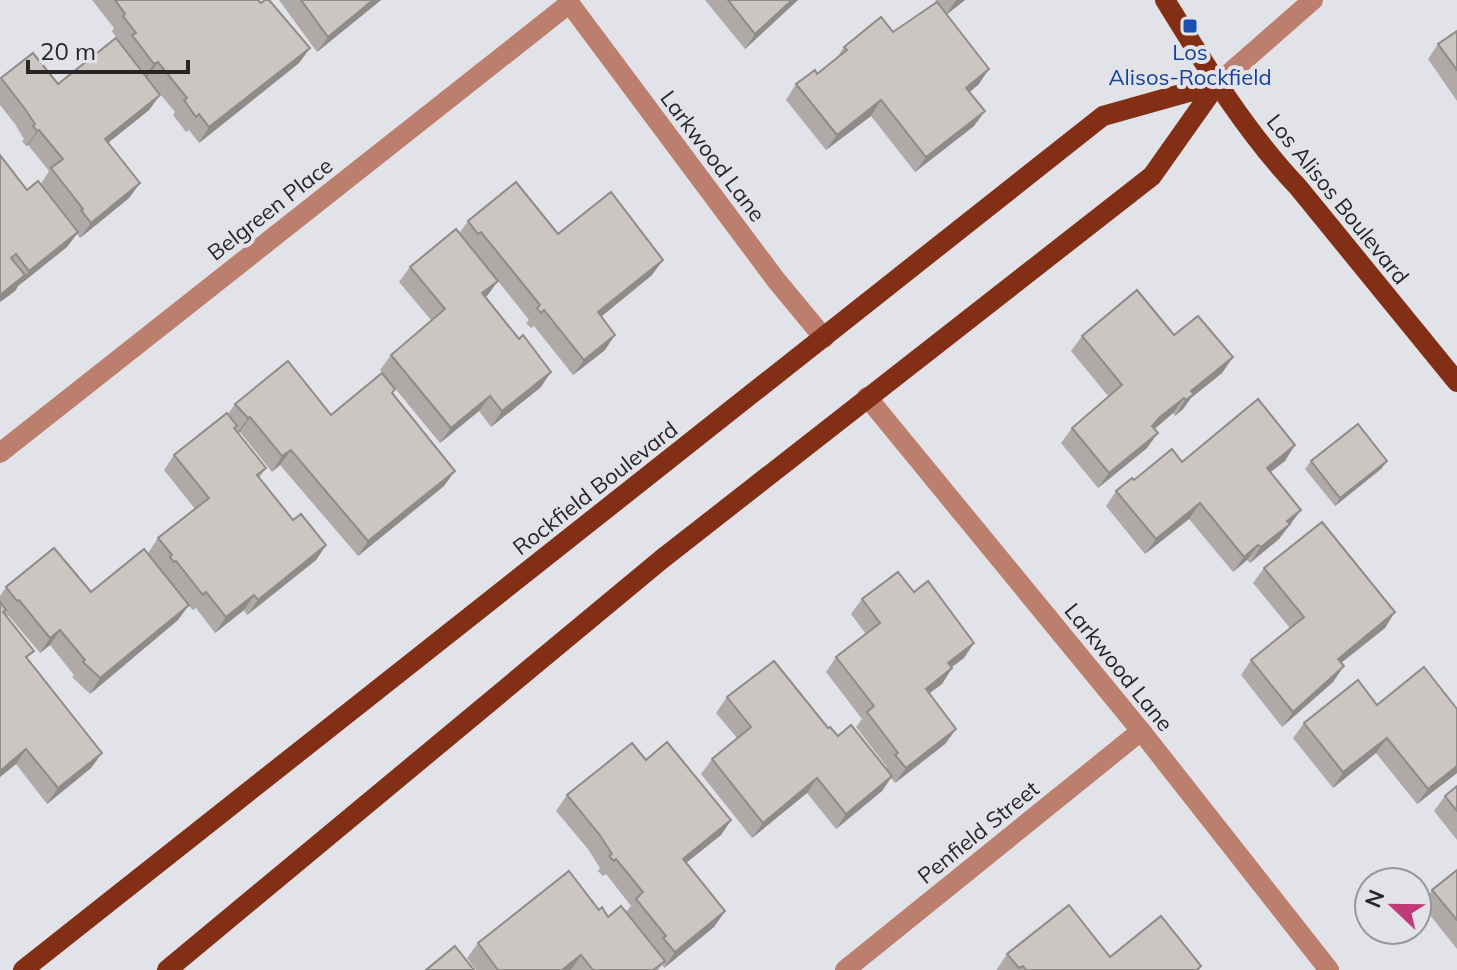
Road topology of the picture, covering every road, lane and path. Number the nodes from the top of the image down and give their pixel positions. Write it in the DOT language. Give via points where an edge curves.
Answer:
graph roads {
  1 [pos="1165,0"];
  2 [pos="1313,0"];
  3 [pos="568,2"];
  4 [pos="1217,84"];
  5 [pos="824,338"];
  6 [pos="1457,382"];
  7 [pos="867,397"];
  8 [pos="0,453"];
  9 [pos="1141,731"];
  10 [pos="23,970"];
  11 [pos="167,970"];
  12 [pos="845,970"];
  13 [pos="1329,970"];
  1 -- 4 [label="main road, Los Alisos Boulevard"];
  2 -- 4 [label="street, Rockfield Boulevard"];
  3 -- 5 [label="street, Larkwood Lane"];
  3 -- 8 [label="street, Belgreen Place"];
  4 -- 5 [label="main road, Rockfield Boulevard" via="1103,116"];
  4 -- 6 [label="main road, Los Alisos Boulevard" via="1273,161"];
  4 -- 7 [label="main road, Rockfield Boulevard" via="1152,176"];
  5 -- 10 [label="main road, Rockfield Boulevard"];
  7 -- 9 [label="street, Larkwood Lane"];
  7 -- 11 [label="main road, Rockfield Boulevard" via="662,559"];
  9 -- 12 [label="street, Penfield Street"];
  9 -- 13 [label="street, Larkwood Lane"];
}
